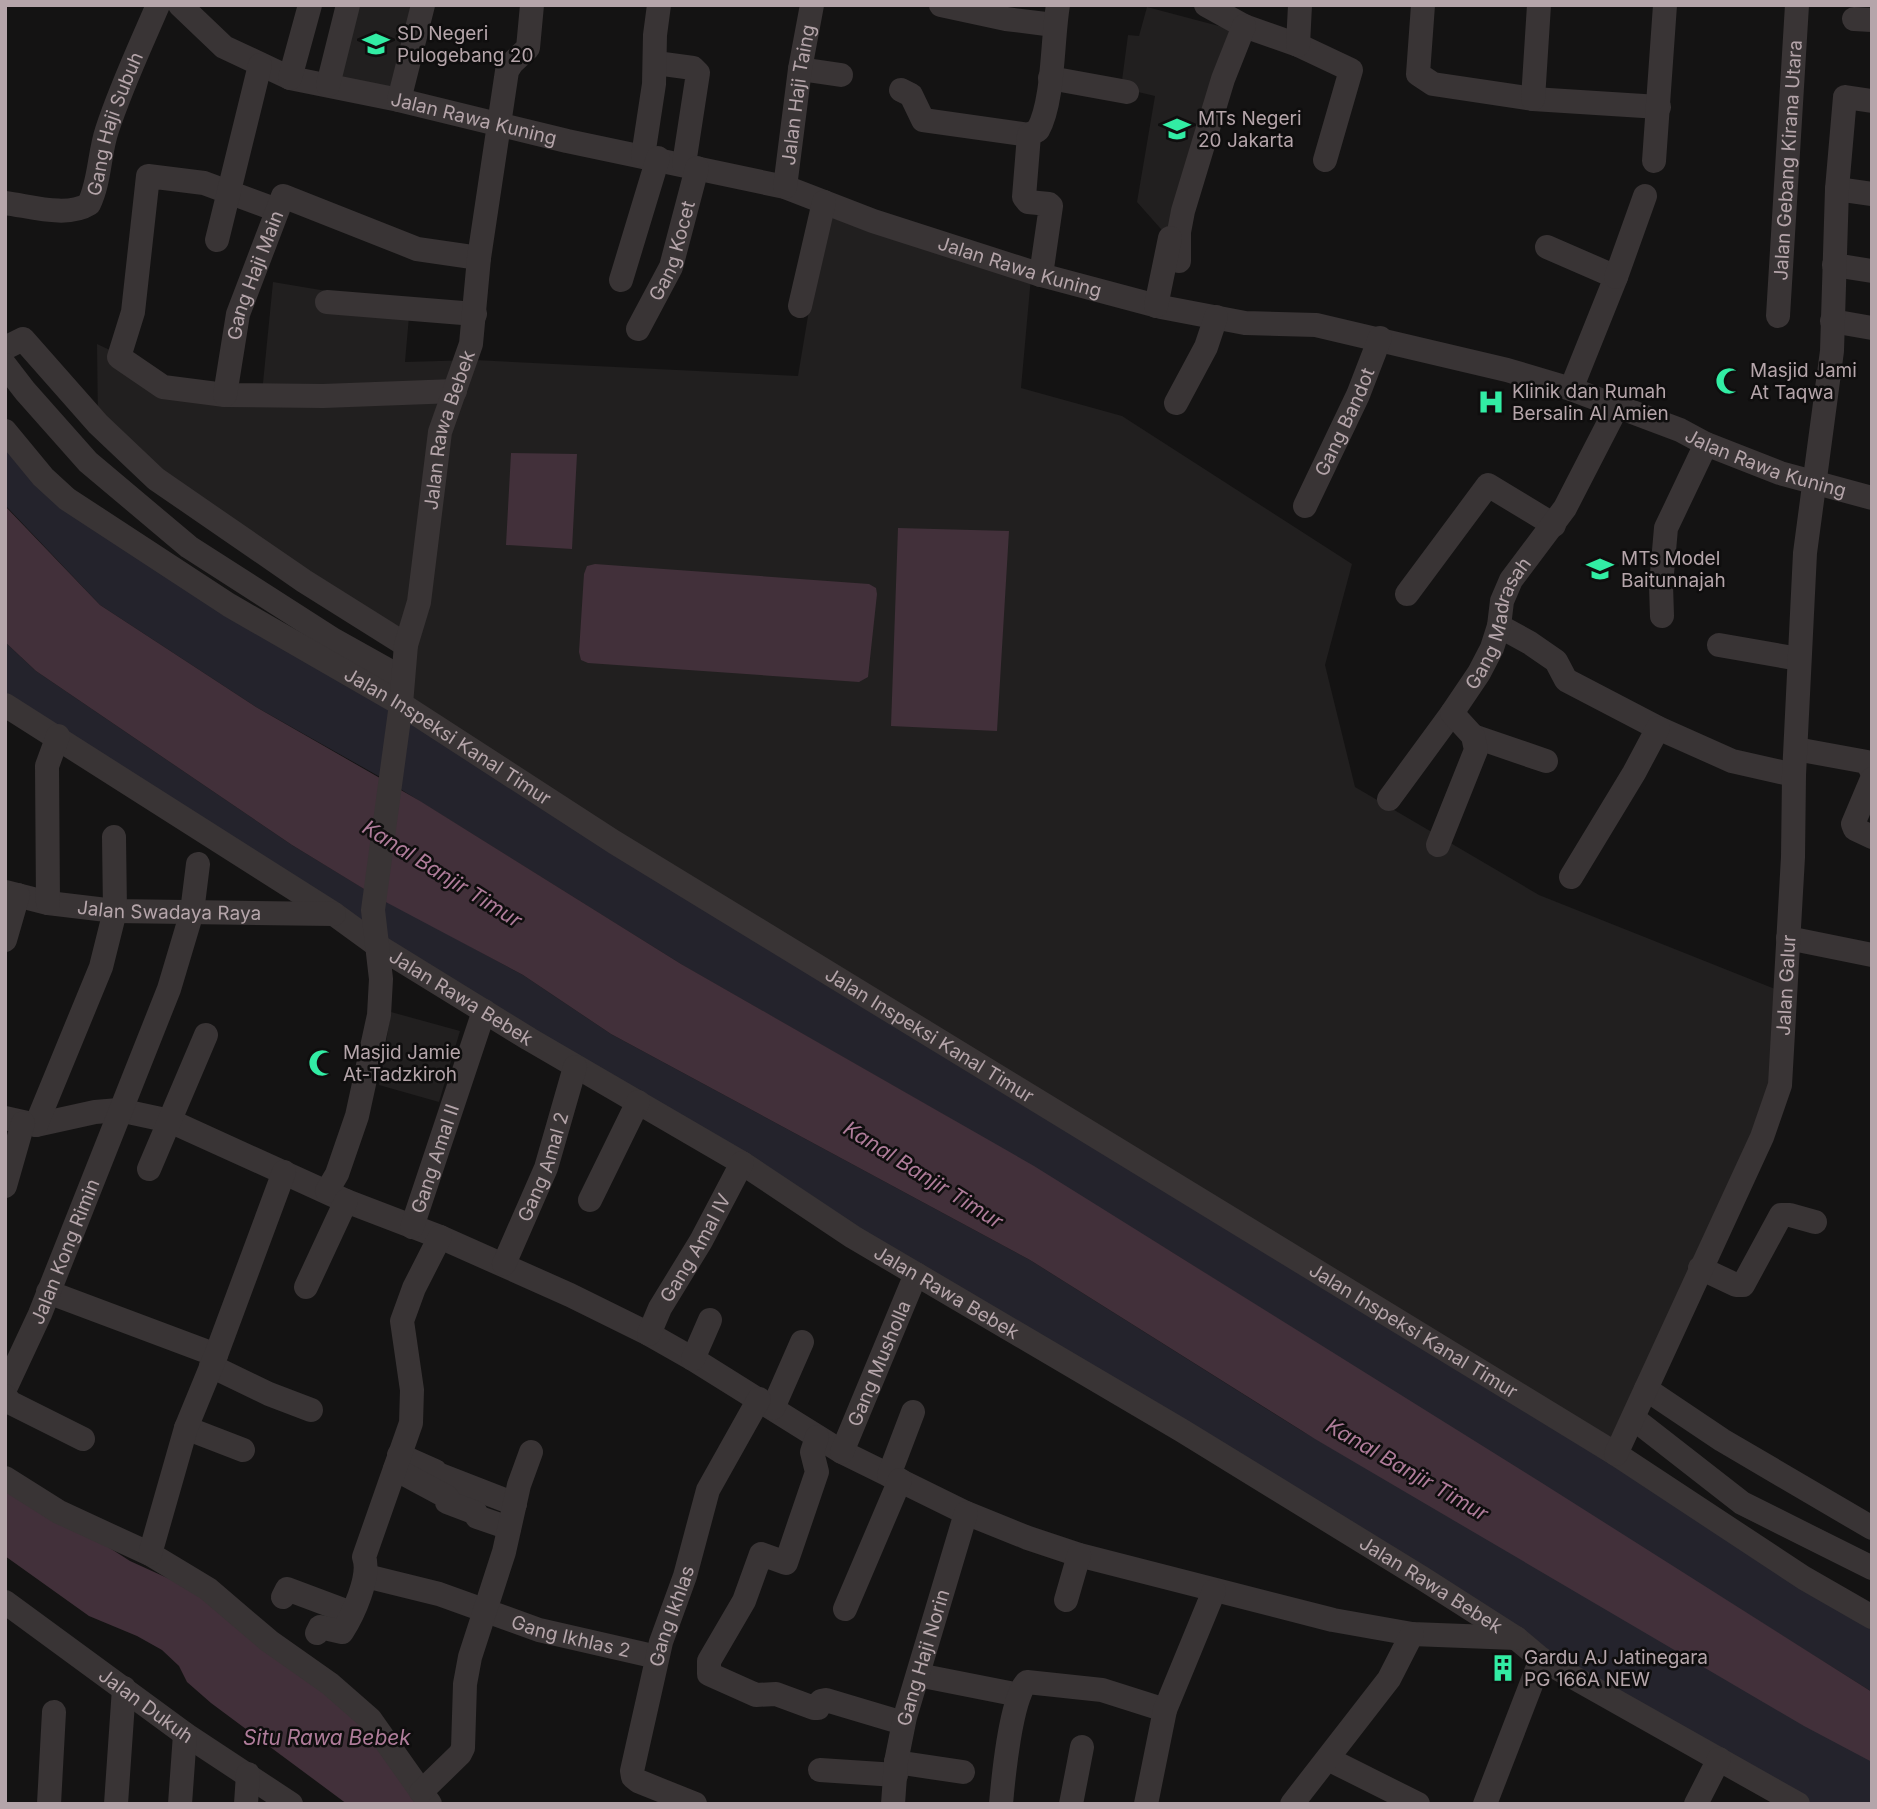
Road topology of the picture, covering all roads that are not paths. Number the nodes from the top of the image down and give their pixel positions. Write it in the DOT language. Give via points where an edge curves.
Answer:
graph roads {
  1 [pos="158,5"];
  2 [pos="180,5"];
  3 [pos="310,5"];
  4 [pos="348,5"];
  5 [pos="423,5"];
  6 [pos="532,5"];
  7 [pos="659,5"];
  8 [pos="812,5"];
  9 [pos="941,5"];
  10 [pos="1206,5"];
  11 [pos="1300,5"];
  12 [pos="1423,5"];
  13 [pos="1539,5"];
  14 [pos="1665,5"];
  15 [pos="1797,5"];
  16 [pos="1056,15"];
  17 [pos="1244,26"];
  18 [pos="1298,45"];
  19 [pos="656,63"];
  20 [pos="260,65"];
  21 [pos="800,69"];
  22 [pos="841,75"];
  23 [pos="290,78"];
  24 [pos="1050,78"];
  25 [pos="328,85"];
  26 [pos="901,90"];
  27 [pos="1127,92"];
  28 [pos="1533,99"];
  29 [pos="399,100"];
  30 [pos="1872,102"];
  31 [pos="1659,107"];
  32 [pos="499,124"];
  33 [pos="1030,135"];
  34 [pos="650,157"];
  35 [pos="1325,160"];
  36 [pos="1654,161"];
  37 [pos="690,166"];
  38 [pos="785,187"];
  39 [pos="1837,189"];
  40 [pos="230,194"];
  41 [pos="1872,194"];
  42 [pos="1645,196"];
  43 [pos="5,202"];
  44 [pos="824,202"];
  45 [pos="277,210"];
  46 [pos="1174,218"];
  47 [pos="217,240"];
  48 [pos="1547,247"];
  49 [pos="479,258"];
  50 [pos="1179,261"];
  51 [pos="1834,265"];
  52 [pos="1872,271"];
  53 [pos="1041,275"];
  54 [pos="1616,276"];
  55 [pos="621,280"];
  56 [pos="327,302"];
  57 [pos="800,306"];
  58 [pos="1156,306"];
  59 [pos="475,314"];
  60 [pos="1778,316"];
  61 [pos="1216,317"];
  62 [pos="1832,321"];
  63 [pos="1872,328"];
  64 [pos="638,329"];
  65 [pos="1380,338"];
  66 [pos="5,348"];
  67 [pos="5,365"];
  68 [pos="1571,389"];
  69 [pos="455,391"];
  70 [pos="225,395"];
  71 [pos="1176,403"];
  72 [pos="1617,407"];
  73 [pos="5,431"];
  74 [pos="1706,444"];
  75 [pos="1814,484"];
  76 [pos="1872,498"];
  77 [pos="1304,506"];
  78 [pos="1554,525"];
  79 [pos="1407,594"];
  80 [pos="1662,616"];
  81 [pos="1499,626"];
  82 [pos="406,645"];
  83 [pos="1719,645"];
  84 [pos="1799,659"];
  85 [pos="402,678"];
  86 [pos="401,704"];
  87 [pos="5,705"];
  88 [pos="1452,713"];
  89 [pos="1658,728"];
  90 [pos="58,736"];
  91 [pos="1474,736"];
  92 [pos="1796,749"];
  93 [pos="1546,761"];
  94 [pos="1872,772"];
  95 [pos="1794,775"];
  96 [pos="1872,779"];
  97 [pos="1389,799"];
  98 [pos="114,837"];
  99 [pos="1872,837"];
  100 [pos="1438,845"];
  101 [pos="198,864"];
  102 [pos="1571,877"];
  103 [pos="12,894"];
  104 [pos="48,903"];
  105 [pos="115,911"];
  106 [pos="192,912"];
  107 [pos="334,914"];
  108 [pos="1788,938"];
  109 [pos="5,940"];
  110 [pos="378,946"];
  111 [pos="1872,955"];
  112 [pos="484,1011"];
  113 [pos="206,1035"];
  114 [pos="575,1067"];
  115 [pos="638,1102"];
  116 [pos="120,1110"];
  117 [pos="170,1121"];
  118 [pos="21,1122"];
  119 [pos="742,1164"];
  120 [pos="149,1169"];
  121 [pos="284,1172"];
  122 [pos="5,1186"];
  123 [pos="337,1196"];
  124 [pos="590,1200"];
  125 [pos="1815,1222"];
  126 [pos="412,1227"];
  127 [pos="440,1237"];
  128 [pos="504,1264"];
  129 [pos="1700,1268"];
  130 [pos="916,1274"];
  131 [pos="306,1287"];
  132 [pos="48,1292"];
  133 [pos="710,1320"];
  134 [pos="649,1334"];
  135 [pos="802,1342"];
  136 [pos="693,1359"];
  137 [pos="213,1361"];
  138 [pos="5,1389"];
  139 [pos="1646,1389"];
  140 [pos="5,1396"];
  141 [pos="766,1404"];
  142 [pos="311,1410"];
  143 [pos="914,1412"];
  144 [pos="1633,1418"];
  145 [pos="186,1428"];
  146 [pos="817,1437"];
  147 [pos="83,1439"];
  148 [pos="243,1450"];
  149 [pos="531,1452"];
  150 [pos="842,1452"];
  151 [pos="1616,1454"];
  152 [pos="397,1462"];
  153 [pos="894,1477"];
  154 [pos="5,1478"];
  155 [pos="1823,1499"];
  156 [pos="515,1504"];
  157 [pos="966,1513"];
  158 [pos="509,1528"];
  159 [pos="1872,1528"];
  160 [pos="1802,1532"];
  161 [pos="150,1554"];
  162 [pos="1079,1555"];
  163 [pos="1866,1565"];
  164 [pos="366,1576"];
  165 [pos="1214,1591"];
  166 [pos="283,1597"];
  167 [pos="1066,1600"];
  168 [pos="5,1602"];
  169 [pos="486,1609"];
  170 [pos="845,1609"];
  171 [pos="351,1613"];
  172 [pos="1872,1617"];
  173 [pos="317,1633"];
  174 [pos="1412,1634"];
  175 [pos="1516,1638"];
  176 [pos="657,1657"];
  177 [pos="1541,1659"];
  178 [pos="918,1675"];
  179 [pos="124,1688"];
  180 [pos="1019,1695"];
  181 [pos="1164,1710"];
  182 [pos="54,1712"];
  183 [pos="903,1723"];
  184 [pos="185,1734"];
  185 [pos="1082,1747"];
  186 [pos="1328,1759"];
  187 [pos="1719,1759"];
  188 [pos="896,1768"];
  189 [pos="820,1770"];
  190 [pos="963,1772"];
  191 [pos="248,1774"];
  192 [pos="426,1798"];
  193 [pos="49,1804"];
  194 [pos="116,1804"];
  195 [pos="180,1804"];
  196 [pos="246,1804"];
  197 [pos="291,1804"];
  198 [pos="695,1804"];
  199 [pos="893,1804"];
  200 [pos="1001,1804"];
  201 [pos="1071,1804"];
  202 [pos="1146,1804"];
  203 [pos="1292,1804"];
  204 [pos="1418,1804"];
  205 [pos="1485,1804"];
  206 [pos="1696,1804"];
  207 [pos="1798,1804"];
  1 -- 43 [label="street, Gang Haji Subuh" via="115,106 89,204 65,210"];
  2 -- 20 [label="street, Jalan Rawa Kuning" via="225,47"];
  3 -- 23 [label="street"];
  4 -- 25 [label="street"];
  5 -- 29 [label="street"];
  6 -- 32 [label="street, Jalan Rawa Bebek" via="528,48 508,71"];
  7 -- 19 [label="street"];
  8 -- 21 [label="street, Jalan Haji Taing"];
  9 -- 16 [label="street" via="1006,19"];
  10 -- 17 [label="street"];
  11 -- 18 [label="street"];
  12 -- 28 [label="street" via="1418,75 1433,84"];
  13 -- 28 [label="street"];
  14 -- 31 [label="street"];
  15 -- 60 [label="street, Jalan Gebang Kirana Utara"];
  16 -- 24 [label="street"];
  17 -- 18 [label="street"];
  17 -- 50 [label="street" via="1186,198 1178,232"];
  18 -- 35 [label="street" via="1351,70"];
  19 -- 34 [label="street"];
  19 -- 37 [label="street, Gang Kocet" via="694,68 698,73"];
  20 -- 23 [label="street, Jalan Rawa Kuning"];
  20 -- 40 [label="street"];
  21 -- 22 [label="street"];
  21 -- 38 [label="street, Jalan Haji Taing"];
  23 -- 25 [label="street, Jalan Rawa Kuning"];
  24 -- 27 [label="street"];
  24 -- 33 [label="street" via="1040,128"];
  25 -- 29 [label="street, Jalan Rawa Kuning"];
  26 -- 33 [label="street" via="912,95 925,120"];
  28 -- 31 [label="street"];
  29 -- 32 [label="street, Jalan Rawa Kuning"];
  30 -- 39 [label="street, Jalan Galur" via="1844,97"];
  31 -- 36 [label="street"];
  32 -- 34 [label="street, Jalan Rawa Kuning"];
  32 -- 49 [label="street, Jalan Rawa Bebek"];
  33 -- 53 [label="street" via="1025,200 1051,206"];
  34 -- 37 [label="street, Jalan Rawa Kuning"];
  34 -- 55 [label="street"];
  37 -- 38 [label="street, Jalan Rawa Kuning"];
  37 -- 64 [label="street, Gang Kocet" via="671,267"];
  38 -- 44 [label="street, Jalan Rawa Kuning"];
  39 -- 41 [label="street"];
  39 -- 51 [label="street, Jalan Galur"];
  40 -- 45 [label="street"];
  40 -- 47 [label="street"];
  40 -- 70 [label="street" via="204,183 148,176 133,312 119,357 156,384"];
  42 -- 54 [label="street"];
  44 -- 53 [label="street, Jalan Rawa Kuning"];
  44 -- 57 [label="street"];
  45 -- 49 [label="street, Gang Haji Main" via="286,196 417,249"];
  45 -- 70 [label="street, Gang Haji Main" via="237,314"];
  46 -- 58 [label="street"];
  48 -- 54 [label="street"];
  49 -- 59 [label="street, Jalan Rawa Bebek"];
  51 -- 52 [label="street"];
  51 -- 62 [label="street, Jalan Galur"];
  53 -- 58 [label="street, Jalan Rawa Kuning"];
  54 -- 68 [label="street"];
  56 -- 59 [label="street"];
  58 -- 61 [label="street, Jalan Rawa Kuning"];
  59 -- 69 [label="street, Jalan Rawa Bebek" via="471,344"];
  61 -- 65 [label="street, Jalan Rawa Kuning" via="1245,323 1316,325"];
  61 -- 71 [label="street" via="1206,347"];
  62 -- 63 [label="street"];
  62 -- 75 [label="street, Jalan Galur"];
  65 -- 68 [label="street, Jalan Rawa Kuning"];
  65 -- 77 [label="street, Gang Bandot"];
  66 -- 82 [label="street" via="23,339 98,424 156,479"];
  67 -- 85 [label="street" via="88,462 189,547"];
  68 -- 72 [label="street, Jalan Rawa Kuning"];
  69 -- 70 [label="street"];
  69 -- 82 [label="street, Jalan Rawa Bebek" via="440,432 419,602"];
  72 -- 74 [label="street, Jalan Rawa Kuning"];
  72 -- 78 [label="street, Gang Madrasah"];
  73 -- 86 [label="street, Jalan Inspeksi Kanal Timur" via="43,477 95,520 229,606"];
  74 -- 75 [label="street, Jalan Rawa Kuning"];
  74 -- 80 [label="street" via="1666,528"];
  75 -- 76 [label="street, Jalan Rawa Kuning"];
  75 -- 84 [label="street, Jalan Galur"];
  78 -- 79 [label="street" via="1488,485"];
  78 -- 81 [label="street, Gang Madrasah" via="1511,580"];
  81 -- 88 [label="street, Gang Madrasah" via="1479,673"];
  81 -- 89 [label="street" via="1556,662 1566,680"];
  82 -- 85 [label="street, Jalan Rawa Bebek"];
  83 -- 84 [label="street"];
  84 -- 92 [label="street, Jalan Galur"];
  85 -- 86 [label="street, Jalan Rawa Bebek"];
  86 -- 110 [label="street, Jalan Rawa Bebek" via="373,910"];
  86 -- 151 [label="street, Jalan Inspeksi Kanal Timur" via="614,842"];
  87 -- 90 [label="street, Jalan Rawa Bebek"];
  88 -- 91 [label="street"];
  88 -- 97 [label="street, Gang Madrasah"];
  89 -- 95 [label="street" via="1716,756"];
  89 -- 102 [label="street"];
  90 -- 104 [label="street" via="47,766"];
  90 -- 107 [label="street, Jalan Rawa Bebek"];
  91 -- 93 [label="street"];
  91 -- 100 [label="street" via="1476,750"];
  92 -- 94 [label="street" via="1867,761"];
  92 -- 95 [label="street, Jalan Galur"];
  95 -- 108 [label="street, Jalan Galur"];
  96 -- 99 [label="street" via="1853,824 1855,830"];
  98 -- 105 [label="street"];
  101 -- 106 [label="street, Jalan Kong Rimin"];
  103 -- 104 [label="street, Jalan Swadaya Raya"];
  103 -- 109 [label="street"];
  104 -- 105 [label="street, Jalan Swadaya Raya"];
  105 -- 106 [label="street, Jalan Swadaya Raya"];
  105 -- 118 [label="street" via="93,990"];
  106 -- 107 [label="street, Jalan Swadaya Raya"];
  106 -- 116 [label="street, Jalan Kong Rimin" via="169,989"];
  107 -- 110 [label="street, Jalan Rawa Bebek"];
  108 -- 111 [label="street"];
  108 -- 129 [label="street, Jalan Galur" via="1780,1085"];
  110 -- 112 [label="street, Jalan Rawa Bebek"];
  110 -- 123 [label="street, Jalan Rawa Bebek" via="379,1015 351,1136 337,1174"];
  112 -- 114 [label="street, Jalan Rawa Bebek"];
  112 -- 126 [label="street, Gang Amal II"];
  113 -- 117 [label="street"];
  114 -- 115 [label="street, Jalan Rawa Bebek"];
  114 -- 128 [label="street, Gang Amal 2" via="546,1168"];
  115 -- 119 [label="street, Jalan Rawa Bebek"];
  115 -- 124 [label="street"];
  116 -- 117 [label="street, Jalan Rawa Bebek"];
  116 -- 118 [label="street, Jalan Rawa Bebek"];
  116 -- 132 [label="street, Jalan Kong Rimin"];
  117 -- 120 [label="street"];
  117 -- 121 [label="street, Jalan Rawa Bebek"];
  118 -- 122 [label="street"];
  119 -- 130 [label="street, Jalan Rawa Bebek"];
  119 -- 134 [label="street, Gang Amal IV"];
  121 -- 123 [label="street, Jalan Rawa Bebek"];
  121 -- 137 [label="street"];
  123 -- 126 [label="street, Jalan Rawa Bebek"];
  123 -- 131 [label="street"];
  125 -- 129 [label="street" via="1781,1216 1740,1286"];
  126 -- 127 [label="street, Jalan Rawa Bebek"];
  127 -- 128 [label="street, Jalan Rawa Bebek"];
  127 -- 152 [label="street" via="402,1321 413,1406"];
  128 -- 134 [label="street, Jalan Rawa Bebek"];
  129 -- 139 [label="street, Jalan Galur"];
  130 -- 150 [label="street, Gang Musholla"];
  130 -- 175 [label="street, Jalan Rawa Bebek" via="1181,1430"];
  132 -- 137 [label="street"];
  132 -- 138 [label="street, Jalan Kong Rimin"];
  133 -- 136 [label="street"];
  134 -- 136 [label="street, Jalan Rawa Bebek"];
  135 -- 141 [label="street, Gang Ikhlas"];
  136 -- 141 [label="street, Jalan Rawa Bebek"];
  137 -- 142 [label="street" via="269,1394"];
  137 -- 145 [label="street"];
  139 -- 144 [label="street, Jalan Galur"];
  139 -- 155 [label="street"];
  140 -- 147 [label="street"];
  141 -- 146 [label="street, Jalan Rawa Bebek"];
  141 -- 176 [label="street, Gang Ikhlas" via="708,1490"];
  143 -- 153 [label="street"];
  144 -- 151 [label="street, Jalan Galur"];
  144 -- 160 [label="street" via="1742,1503"];
  145 -- 148 [label="street"];
  145 -- 161 [label="street"];
  146 -- 150 [label="street, Jalan Rawa Bebek"];
  146 -- 183 [label="street" via="812,1452 817,1472 786,1563 761,1554 744,1601 709,1661 709,1674 756,1695 776,1694 814,1708 826,1700"];
  149 -- 156 [label="street"];
  150 -- 153 [label="street, Jalan Rawa Bebek"];
  151 -- 172 [label="street, Jalan Inspeksi Kanal Timur" via="1804,1578"];
  152 -- 156 [label="street" via="435,1471"];
  152 -- 158 [label="street" via="447,1497 447,1502"];
  152 -- 164 [label="street" via="364,1557"];
  153 -- 157 [label="street, Jalan Rawa Bebek"];
  153 -- 170 [label="street"];
  154 -- 161 [label="street" via="59,1512"];
  155 -- 159 [label="street"];
  155 -- 160 [label="street"];
  156 -- 158 [label="street"];
  157 -- 162 [label="street, Jalan Rawa Bebek"];
  157 -- 178 [label="street, Gang Haji Norin"];
  158 -- 169 [label="street"];
  160 -- 163 [label="street"];
  161 -- 192 [label="street" via="208,1589 269,1641 352,1701 370,1718"];
  162 -- 165 [label="street, Jalan Rawa Bebek"];
  162 -- 167 [label="street"];
  164 -- 169 [label="street, Gang Ikhlas 2"];
  164 -- 171 [label="street"];
  165 -- 174 [label="street, Jalan Rawa Bebek"];
  165 -- 181 [label="street"];
  166 -- 171 [label="street" via="287,1590"];
  168 -- 179 [label="street, Jalan Dukuh"];
  169 -- 176 [label="street, Gang Ikhlas 2" via="539,1630"];
  169 -- 192 [label="street" via="465,1684 463,1748"];
  171 -- 173 [label="street" via="342,1632 324,1626"];
  174 -- 175 [label="street, Jalan Rawa Bebek"];
  174 -- 186 [label="street" via="1389,1679"];
  175 -- 177 [label="street, Jalan Rawa Bebek"];
  176 -- 198 [label="street, Gang Ikhlas" via="633,1777"];
  177 -- 187 [label="street, Jalan Rawa Bebek"];
  177 -- 205 [label="street"];
  178 -- 180 [label="street"];
  178 -- 183 [label="street, Gang Haji Norin"];
  179 -- 184 [label="street, Jalan Dukuh"];
  179 -- 194 [label="street"];
  180 -- 181 [label="street" via="1027,1682 1062,1684 1102,1690"];
  180 -- 200 [label="street"];
  181 -- 202 [label="street"];
  182 -- 193 [label="street"];
  183 -- 188 [label="street, Gang Haji Norin"];
  184 -- 191 [label="street, Jalan Dukuh"];
  184 -- 195 [label="street"];
  185 -- 201 [label="street"];
  186 -- 203 [label="street"];
  186 -- 204 [label="street"];
  187 -- 206 [label="street"];
  187 -- 207 [label="street, Jalan Rawa Bebek"];
  188 -- 189 [label="street"];
  188 -- 190 [label="street"];
  188 -- 199 [label="street, Gang Haji Norin"];
  191 -- 196 [label="street"];
  191 -- 197 [label="street, Jalan Dukuh"];
}
